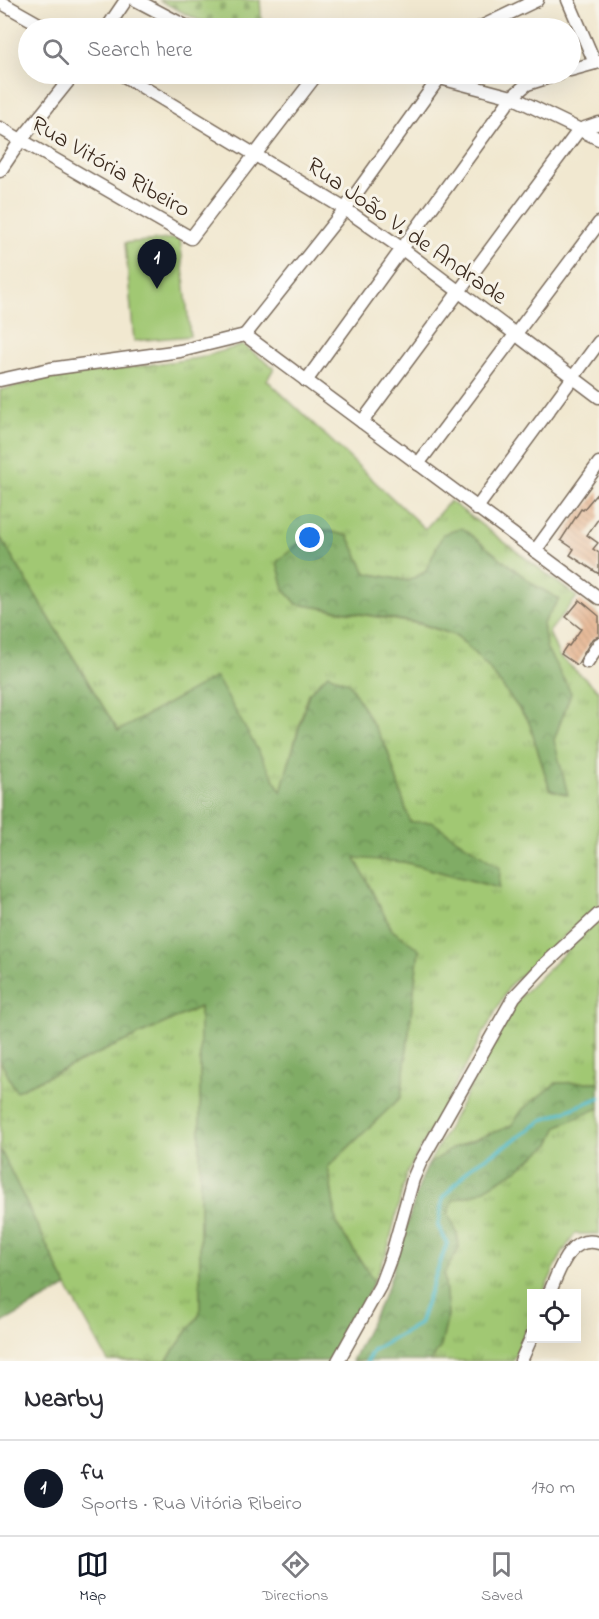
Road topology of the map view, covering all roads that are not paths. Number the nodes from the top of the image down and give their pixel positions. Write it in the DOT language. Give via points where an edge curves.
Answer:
graph roads {
  1 [pos="126,0"];
  2 [pos="136,0"];
  3 [pos="537,0"];
  4 [pos="568,0"];
  5 [pos="0,2"];
  6 [pos="28,18"];
  7 [pos="114,18"];
  8 [pos="170,18"];
  9 [pos="500,18"];
  10 [pos="576,18"];
  11 [pos="581,28"];
  12 [pos="597,62"];
  13 [pos="581,67"];
  14 [pos="66,84"];
  15 [pos="138,84"];
  16 [pos="309,84"];
  17 [pos="435,84"];
  18 [pos="468,84"];
  19 [pos="528,84"];
  20 [pos="512,97"];
  21 [pos="599,123"];
  22 [pos="0,128"];
  23 [pos="579,130"];
  24 [pos="599,139"];
  25 [pos="21,140"];
  26 [pos="255,155"];
  27 [pos="0,171"];
  28 [pos="345,209"];
  29 [pos="599,223"];
  30 [pos="401,248"];
  31 [pos="458,291"];
  32 [pos="515,334"];
  33 [pos="245,335"];
  34 [pos="599,342"];
  35 [pos="573,378"];
  36 [pos="0,380"];
  37 [pos="306,381"];
  38 [pos="599,397"];
  39 [pos="362,422"];
  40 [pos="418,464"];
  41 [pos="599,464"];
  42 [pos="477,509"];
  43 [pos="535,551"];
  44 [pos="599,598"];
  45 [pos="599,644"];
  46 [pos="587,662"];
  47 [pos="599,914"];
  48 [pos="599,1243"];
  49 [pos="551,1289"];
  50 [pos="528,1343"];
  51 [pos="338,1361"];
  52 [pos="521,1361"];
  1 -- 7 [label="street"];
  2 -- 8 [label="street"];
  3 -- 9 [label="street"];
  4 -- 10 [label="street"];
  5 -- 6 [label="street"];
  11 -- 12 [label="street"];
  12 -- 13 [label="street"];
  14 -- 25 [label="street"];
  15 -- 26 [label="street, Rua João V. de Andrade"];
  16 -- 26 [label="street"];
  17 -- 28 [label="street"];
  18 -- 20 [label="street"];
  19 -- 20 [label="street"];
  20 -- 23 [label="street"];
  20 -- 30 [label="street"];
  21 -- 23 [label="street"];
  22 -- 25 [label="street, Rua Vitória Ribeiro"];
  23 -- 24 [label="street"];
  23 -- 31 [label="street"];
  25 -- 26 [label="street, Rua Vitória Ribeiro" via="190,238"];
  25 -- 27 [label="street"];
  26 -- 28 [label="street, Rua João V. de Andrade"];
  28 -- 30 [label="street, Rua João V. de Andrade"];
  28 -- 33 [label="street"];
  29 -- 32 [label="street"];
  30 -- 31 [label="street, Rua João V. de Andrade"];
  30 -- 37 [label="street"];
  31 -- 32 [label="street, Rua João V. de Andrade"];
  31 -- 39 [label="street"];
  32 -- 35 [label="street, Rua João V. de Andrade"];
  32 -- 40 [label="street"];
  33 -- 36 [label="street" via="180,351"];
  33 -- 37 [label="street"];
  34 -- 35 [label="street"];
  35 -- 38 [label="street, Rua João V. de Andrade"];
  35 -- 42 [label="street"];
  37 -- 39 [label="street"];
  39 -- 40 [label="street"];
  40 -- 42 [label="street"];
  41 -- 43 [label="street"];
  42 -- 43 [label="street"];
  43 -- 44 [label="street"];
  45 -- 46 [label="street"];
  47 -- 51 [label="street" via="526,982 501,1018 420,1163 380,1286"];
  48 -- 49 [label="street" via="582,1241 573,1246"];
  50 -- 52 [label="street"];
}
